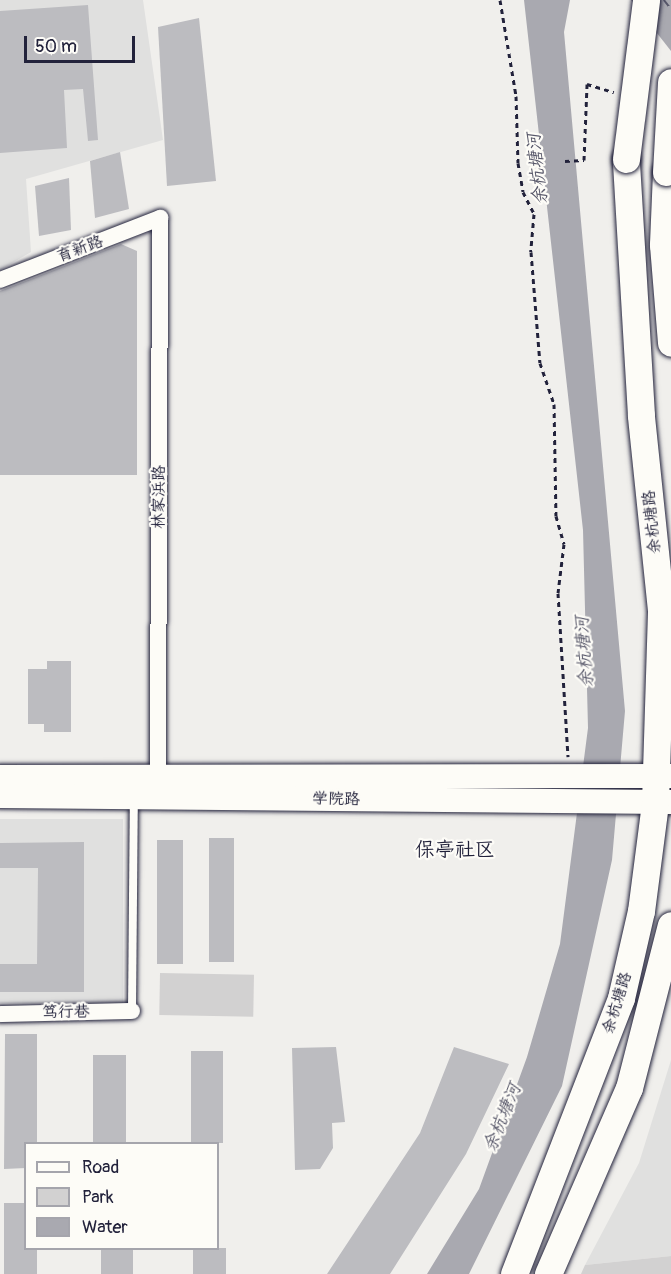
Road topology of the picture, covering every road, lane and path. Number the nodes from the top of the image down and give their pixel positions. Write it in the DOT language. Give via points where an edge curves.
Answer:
graph roads {
  1 [pos="500,0"];
  2 [pos="646,0"];
  3 [pos="671,82"];
  4 [pos="618,93"];
  5 [pos="566,161"];
  6 [pos="159,218"];
  7 [pos="0,280"];
  8 [pos="670,332"];
  9 [pos="574,776"];
  10 [pos="0,777"];
  11 [pos="158,777"];
  12 [pos="663,789"];
  13 [pos="0,796"];
  14 [pos="134,796"];
  15 [pos="671,925"];
  16 [pos="132,1011"];
  17 [pos="0,1014"];
  18 [pos="514,1274"];
  19 [pos="548,1274"];
  1 -- 9 [label="path" via="516,96 518,163 523,192 534,214 531,252 540,363 554,404 556,516 564,544 558,593 562,701"];
  2 -- 12 [label="main road, 余杭塘路, bridge" via="626,159 639,393 661,609"];
  3 -- 8 [label="main road, bridge" via="663,244"];
  4 -- 5 [label="path" via="587,84 584,160"];
  6 -- 7 [label="street, 育新路"];
  6 -- 11 [label="street, 林家浜路"];
  9 -- 11 [label="main road, 学院路"];
  9 -- 12 [label="main road, 学院路" via="619,777"];
  10 -- 11 [label="main road, 学院路"];
  12 -- 14 [label="main road, 学院路" via="617,802"];
  12 -- 18 [label="main road, 余杭塘路" via="621,998"];
  13 -- 14 [label="main road, 学院路"];
  14 -- 16 [label="lane"];
  15 -- 19 [label="main road, 余杭塘路" via="629,1088"];
  16 -- 17 [label="street, 笃行巷"];
}
